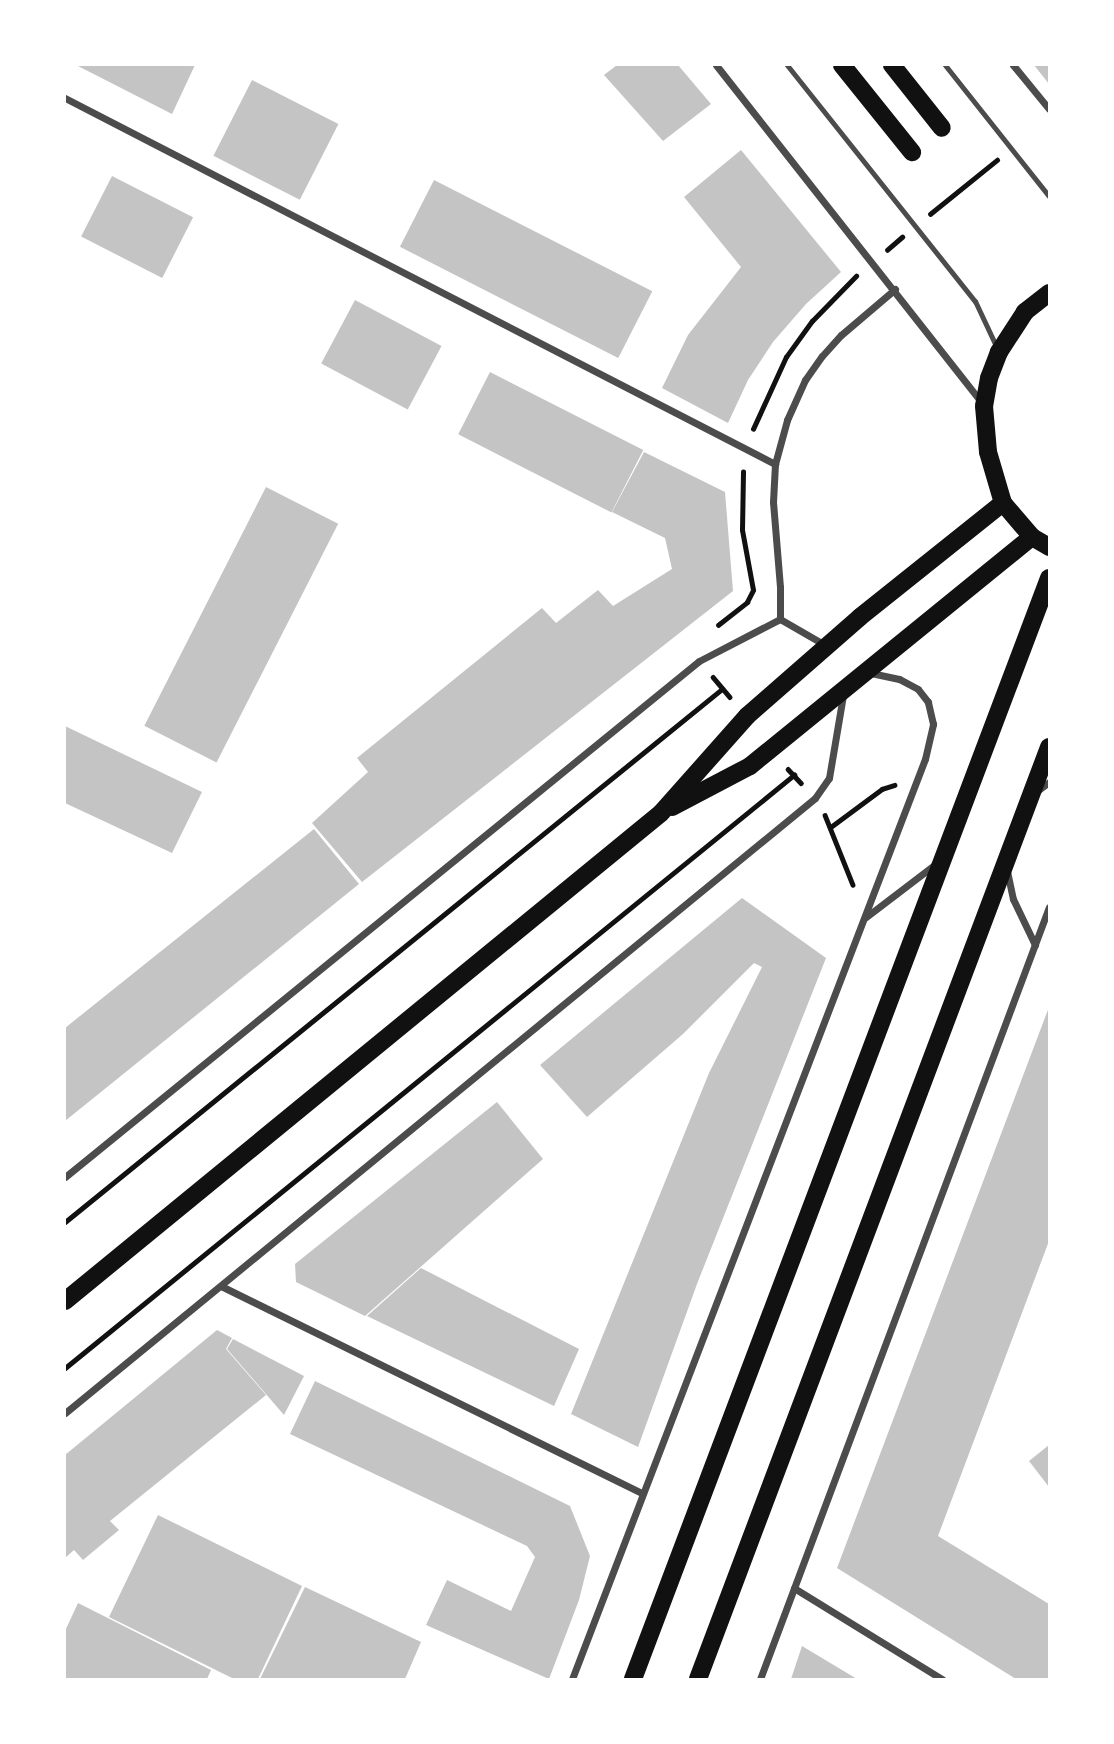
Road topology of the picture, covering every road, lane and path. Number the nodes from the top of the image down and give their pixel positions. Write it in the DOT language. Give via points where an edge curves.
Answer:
graph roads {
  1 [pos="716,65"];
  2 [pos="787,65"];
  3 [pos="842,65"];
  4 [pos="892,65"];
  5 [pos="945,65"];
  6 [pos="1013,65"];
  7 [pos="65,98"];
  8 [pos="1049,109"];
  9 [pos="942,128"];
  10 [pos="1012,148"];
  11 [pos="912,152"];
  12 [pos="1049,196"];
  13 [pos="915,226"];
  14 [pos="873,261"];
  15 [pos="895,289"];
  16 [pos="1049,293"];
  17 [pos="999,352"];
  18 [pos="984,406"];
  19 [pos="775,464"];
  20 [pos="742,475"];
  21 [pos="1003,503"];
  22 [pos="1032,537"];
  23 [pos="1049,547"];
  24 [pos="1049,578"];
  25 [pos="780,619"];
  26 [pos="826,645"];
  27 [pos="699,661"];
  28 [pos="863,672"];
  29 [pos="844,688"];
  30 [pos="722,689"];
  31 [pos="1049,747"];
  32 [pos="794,775"];
  33 [pos="1049,782"];
  34 [pos="913,789"];
  35 [pos="1031,796"];
  36 [pos="661,813"];
  37 [pos="940,860"];
  38 [pos="1005,863"];
  39 [pos="1049,907"];
  40 [pos="865,918"];
  41 [pos="1035,945"];
  42 [pos="65,1177"];
  43 [pos="65,1222"];
  44 [pos="221,1286"];
  45 [pos="65,1301"];
  46 [pos="65,1368"];
  47 [pos="65,1413"];
  48 [pos="642,1493"];
  49 [pos="794,1588"];
  50 [pos="572,1679"];
  51 [pos="632,1679"];
  52 [pos="698,1679"];
  53 [pos="760,1679"];
  54 [pos="942,1679"];
  1 -- 14 [label="street"];
  2 -- 13 [label="lane"];
  3 -- 11 [label="main road"];
  4 -- 9 [label="main road"];
  5 -- 10 [label="lane"];
  6 -- 8 [label="street"];
  7 -- 19 [label="street"];
  10 -- 12 [label="lane"];
  10 -- 13 [label="path"];
  13 -- 14 [label="path"];
  13 -- 17 [label="lane" via="975,301"];
  14 -- 15 [label="street"];
  15 -- 18 [label="street"];
  15 -- 19 [label="street" via="841,335 805,380"];
  16 -- 17 [label="main road" via="1025,313"];
  17 -- 18 [label="main road"];
  18 -- 21 [label="main road" via="988,452"];
  19 -- 25 [label="street"];
  20 -- 27 [label="path" via="742,530 751,597 689,648"];
  21 -- 22 [label="main road"];
  21 -- 26 [label="main road"];
  22 -- 23 [label="main road"];
  22 -- 28 [label="main road"];
  24 -- 37 [label="main road"];
  25 -- 26 [label="street"];
  25 -- 27 [label="street"];
  26 -- 36 [label="main road" via="747,716"];
  27 -- 42 [label="street"];
  28 -- 29 [label="main road"];
  28 -- 34 [label="street" via="899,678 918,689 928,702 933,724"];
  29 -- 36 [label="main road" via="750,766"];
  29 -- 44 [label="street" via="829,778 815,798"];
  30 -- 43 [label="path"];
  31 -- 35 [label="main road"];
  32 -- 46 [label="path"];
  33 -- 35 [label="street"];
  34 -- 40 [label="street"];
  34 -- 40 [label="path" via="902,785 882,789 831,826"];
  35 -- 38 [label="main road"];
  36 -- 45 [label="main road"];
  37 -- 40 [label="street"];
  37 -- 51 [label="main road"];
  38 -- 41 [label="street" via="1013,899"];
  38 -- 52 [label="main road"];
  39 -- 41 [label="street"];
  40 -- 48 [label="street"];
  41 -- 49 [label="street"];
  44 -- 47 [label="street"];
  44 -- 48 [label="street"];
  48 -- 50 [label="street"];
  49 -- 53 [label="street"];
  49 -- 54 [label="street"];
}
